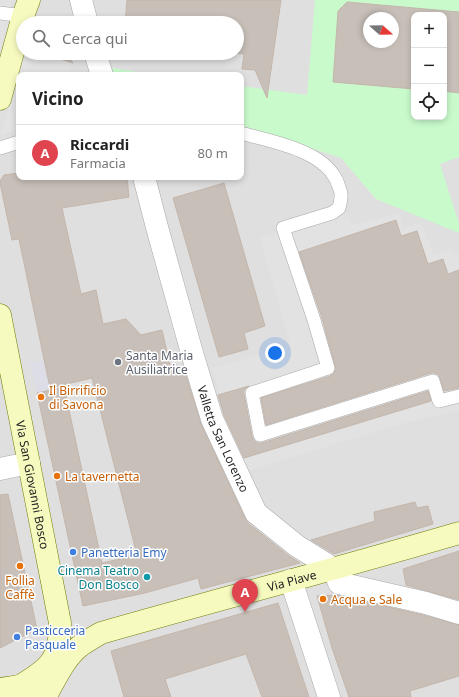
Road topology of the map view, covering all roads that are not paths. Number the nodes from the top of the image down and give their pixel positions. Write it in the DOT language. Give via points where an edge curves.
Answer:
graph roads {
  1 [pos="81,0"];
  2 [pos="26,8"];
  3 [pos="0,14"];
  4 [pos="85,16"];
  5 [pos="16,30"];
  6 [pos="7,50"];
  7 [pos="0,98"];
  8 [pos="244,134"];
  9 [pos="16,143"];
  10 [pos="0,148"];
  11 [pos="145,180"];
  12 [pos="0,315"];
  13 [pos="459,396"];
  14 [pos="29,463"];
  15 [pos="0,469"];
  16 [pos="459,533"];
  17 [pos="334,569"];
  18 [pos="291,580"];
  19 [pos="459,612"];
  20 [pos="60,623"];
  21 [pos="101,633"];
  22 [pos="10,687"];
  23 [pos="52,695"];
  24 [pos="329,697"];
  1 -- 4 [label="street"];
  2 -- 3 [label="lane"];
  5 -- 6 [label="street"];
  6 -- 7 [label="street"];
  8 -- 13 [label="lane" via="308,153 329,170 336,179 342,195 339,208 332,213 283,228 328,368 252,393 260,435 433,381 439,401"];
  9 -- 10 [label="lane"];
  11 -- 17 [label="street, Valletta San Lorenzo" via="212,419 256,513 297,546"];
  12 -- 14 [label="street, Via San Giovanni Bosco"];
  14 -- 15 [label="street"];
  14 -- 20 [label="street, Via San Giovanni Bosco"];
  16 -- 17 [label="street, Via Piave"];
  17 -- 18 [label="street, Via Piave"];
  17 -- 19 [label="street" via="339,583"];
  18 -- 21 [label="street, Via Piave"];
  18 -- 24 [label="street"];
  20 -- 21 [label="street, Via Piave" via="78,631"];
  20 -- 22 [label="street, Via San Giovanni Bosco" via="58,650 50,664 40,674"];
  21 -- 23 [label="street, Via Piave" via="69,657 56,676"];
  22 -- 23 [label="street" via="37,688"];
}
